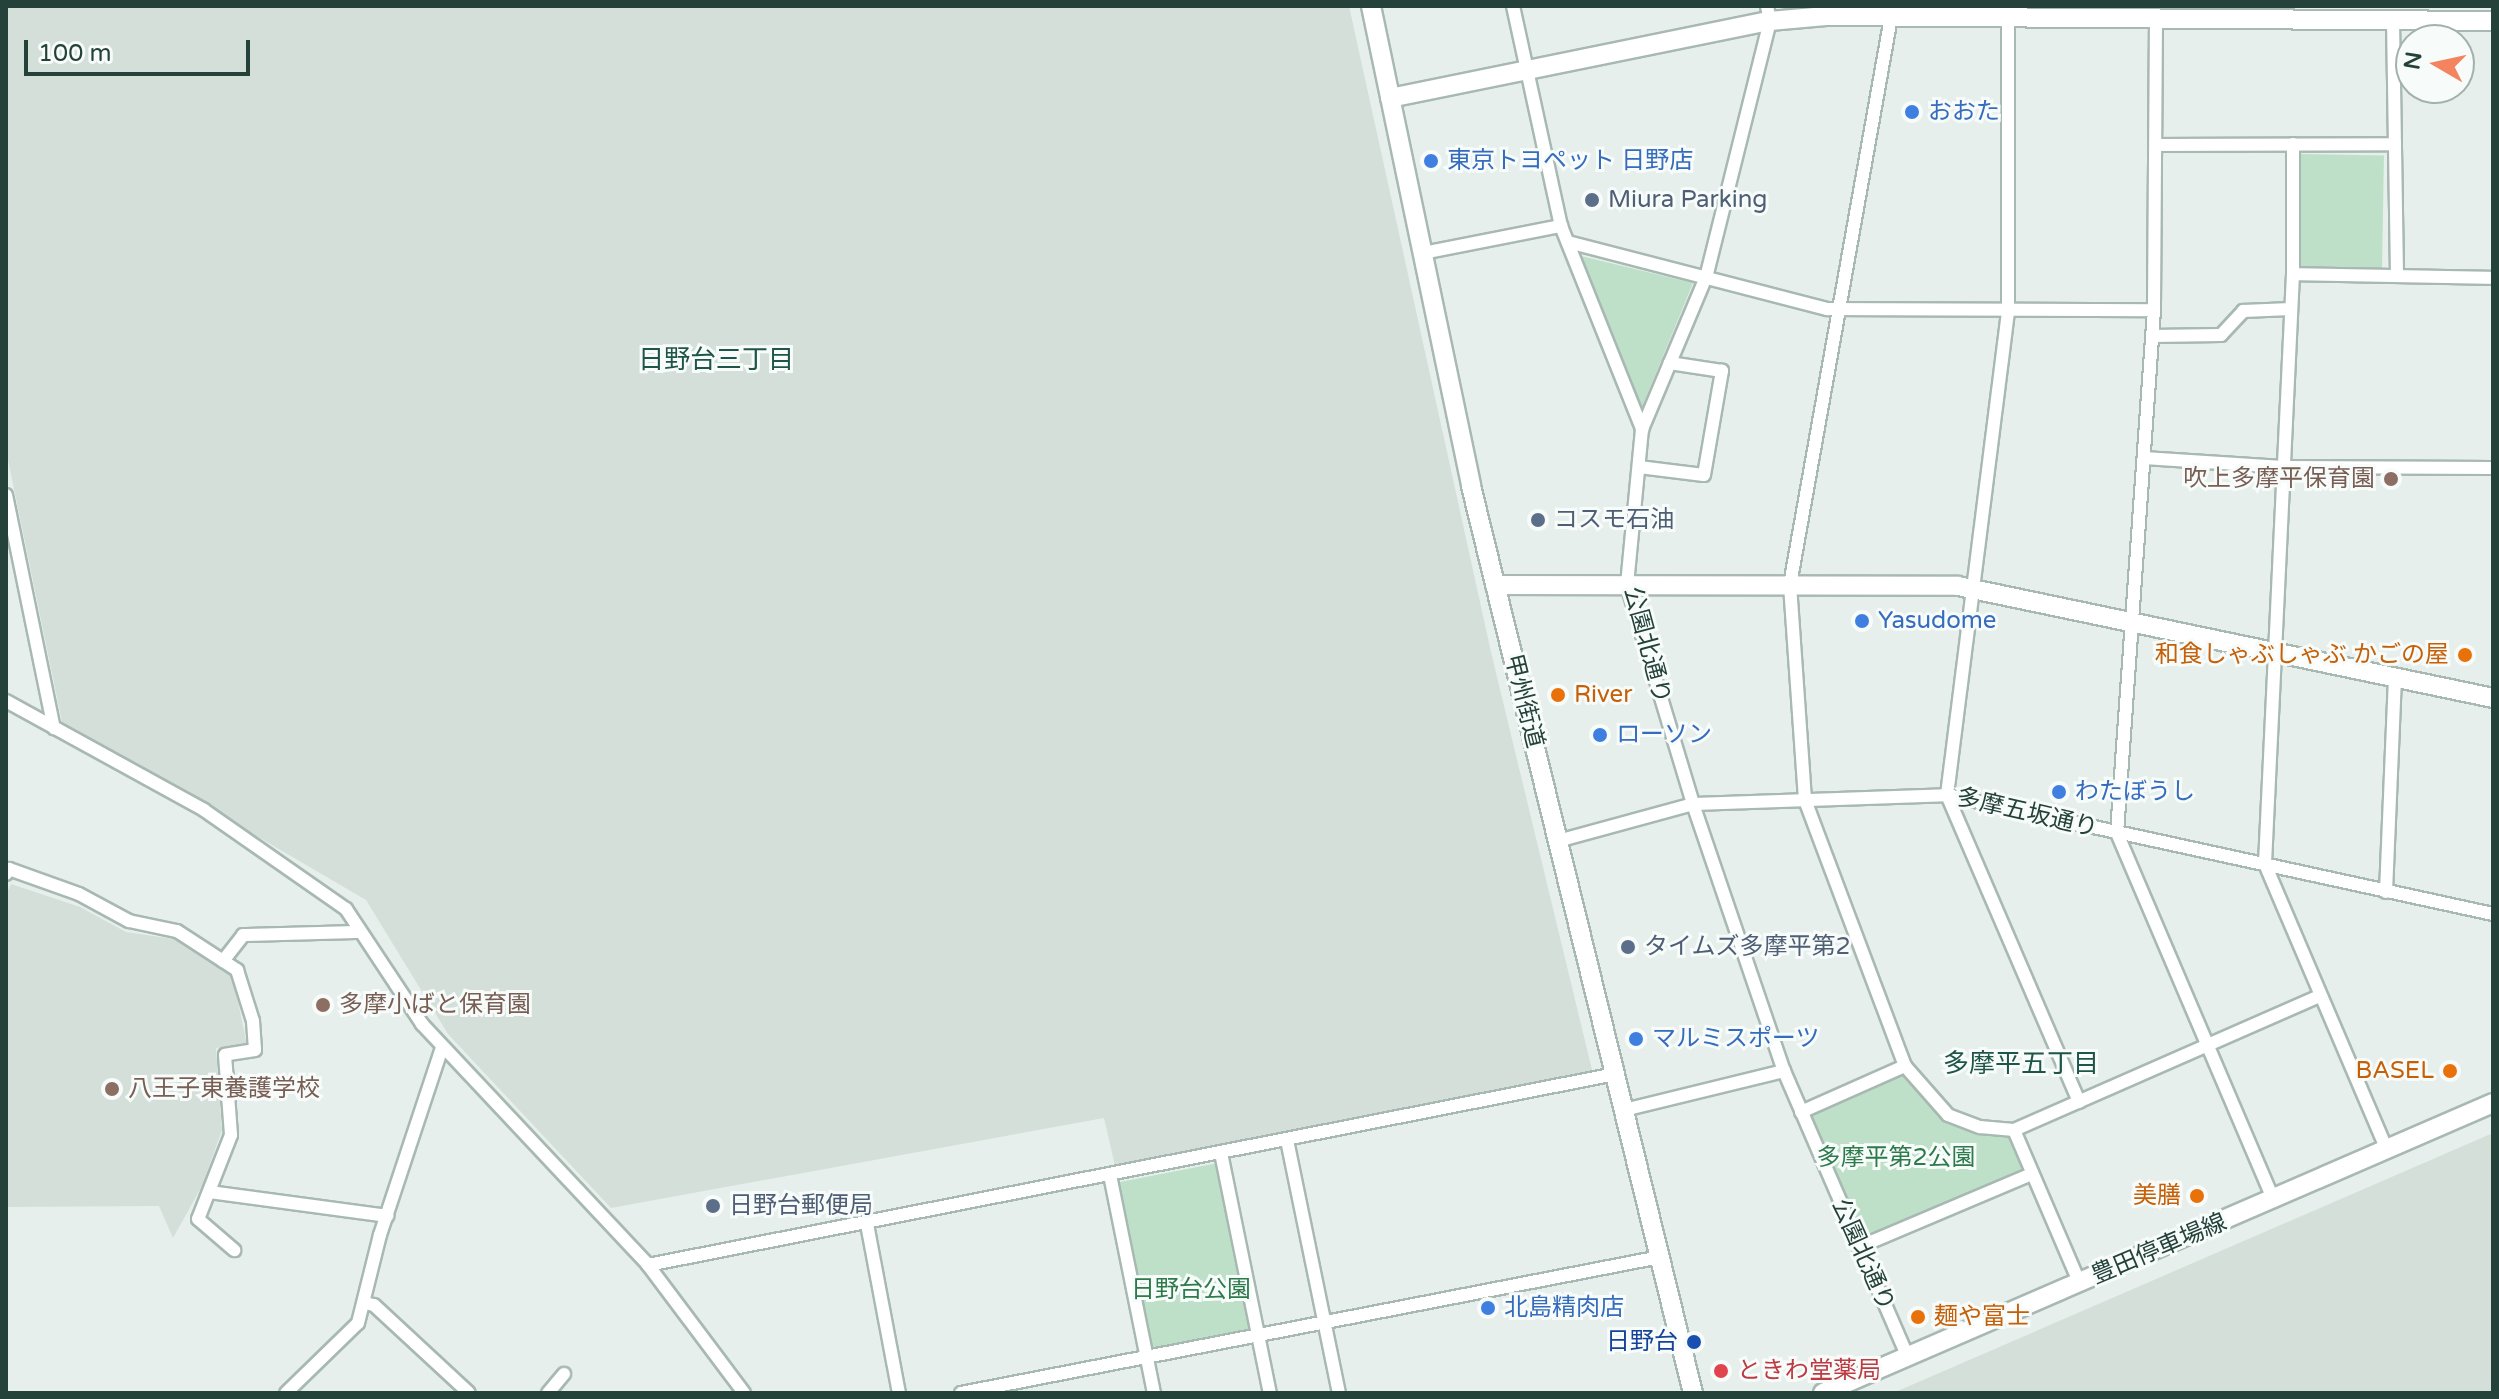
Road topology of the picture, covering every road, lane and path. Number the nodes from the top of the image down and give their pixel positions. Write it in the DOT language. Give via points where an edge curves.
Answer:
graph roads {
  1 [pos="1371,6"];
  2 [pos="1513,6"];
  3 [pos="1894,12"];
  4 [pos="1768,13"];
  5 [pos="2258,13"];
  6 [pos="2428,13"];
  7 [pos="2008,19"];
  8 [pos="2156,19"];
  9 [pos="2393,20"];
  10 [pos="2493,21"];
  11 [pos="1526,71"];
  12 [pos="1390,98"];
  13 [pos="2293,144"];
  14 [pos="2395,144"];
  15 [pos="2156,145"];
  16 [pos="1561,226"];
  17 [pos="1568,242"];
  18 [pos="1423,253"];
  19 [pos="2293,274"];
  20 [pos="2397,276"];
  21 [pos="1706,277"];
  22 [pos="2493,278"];
  23 [pos="2291,309"];
  24 [pos="1839,310"];
  25 [pos="2154,310"];
  26 [pos="2008,312"];
  27 [pos="2152,336"];
  28 [pos="1670,363"];
  29 [pos="1642,429"];
  30 [pos="2144,458"];
  31 [pos="1639,467"];
  32 [pos="2283,467"];
  33 [pos="2493,468"];
  34 [pos="6,495"];
  35 [pos="1495,585"];
  36 [pos="1627,585"];
  37 [pos="1790,585"];
  38 [pos="1973,587"];
  39 [pos="2134,619"];
  40 [pos="2274,650"];
  41 [pos="2395,677"];
  42 [pos="2493,698"];
  43 [pos="6,701"];
  44 [pos="54,728"];
  45 [pos="1947,795"];
  46 [pos="1805,800"];
  47 [pos="1693,804"];
  48 [pos="2117,833"];
  49 [pos="1558,841"];
  50 [pos="2265,864"];
  51 [pos="6,874"];
  52 [pos="2386,892"];
  53 [pos="2493,914"];
  54 [pos="359,932"];
  55 [pos="223,961"];
  56 [pos="2319,996"];
  57 [pos="2208,1046"];
  58 [pos="442,1048"];
  59 [pos="1905,1066"];
  60 [pos="1784,1071"];
  61 [pos="1615,1074"];
  62 [pos="2079,1102"];
  63 [pos="2493,1103"];
  64 [pos="1624,1110"];
  65 [pos="1801,1112"];
  66 [pos="2014,1130"];
  67 [pos="1287,1140"];
  68 [pos="2387,1150"];
  69 [pos="1221,1153"];
  70 [pos="2032,1174"];
  71 [pos="1110,1175"];
  72 [pos="210,1192"];
  73 [pos="2274,1201"];
  74 [pos="387,1216"];
  75 [pos="867,1224"];
  76 [pos="1859,1247"];
  77 [pos="234,1250"];
  78 [pos="1660,1257"];
  79 [pos="648,1265"];
  80 [pos="2079,1282"];
  81 [pos="365,1303"];
  82 [pos="1324,1322"];
  83 [pos="1258,1335"];
  84 [pos="1146,1357"];
  85 [pos="1908,1357"];
  86 [pos="564,1374"];
  87 [pos="286,1393"];
  88 [pos="469,1393"];
  89 [pos="548,1393"];
  90 [pos="744,1393"];
  91 [pos="899,1393"];
  92 [pos="961,1393"];
  93 [pos="1154,1393"];
  94 [pos="1270,1393"];
  95 [pos="1339,1393"];
  96 [pos="1693,1393"];
  97 [pos="1823,1393"];
  1 -- 12 [label="main road, 甲州街道"];
  2 -- 11 [label="street"];
  3 -- 4 [label="main road"];
  3 -- 7 [label="main road"];
  3 -- 24 [label="street"];
  4 -- 11 [label="main road"];
  4 -- 21 [label="street, 公園北通り"];
  5 -- 8 [label="main road"];
  5 -- 9 [label="main road"];
  6 -- 9 [label="main road"];
  6 -- 10 [label="main road"];
  7 -- 8 [label="main road"];
  7 -- 26 [label="street"];
  8 -- 15 [label="street"];
  9 -- 14 [label="street"];
  11 -- 12 [label="main road"];
  11 -- 16 [label="street"];
  12 -- 18 [label="main road, 甲州街道"];
  13 -- 14 [label="street"];
  13 -- 15 [label="street"];
  13 -- 19 [label="street"];
  14 -- 20 [label="street"];
  15 -- 25 [label="street"];
  16 -- 17 [label="street"];
  16 -- 18 [label="street"];
  17 -- 21 [label="street"];
  17 -- 29 [label="street"];
  18 -- 35 [label="main road, 甲州街道"];
  19 -- 20 [label="street"];
  19 -- 23 [label="street"];
  20 -- 22 [label="street"];
  21 -- 24 [label="street"];
  21 -- 28 [label="street, 公園北通り"];
  23 -- 27 [label="street" via="2243,311 2221,335"];
  23 -- 32 [label="street"];
  24 -- 26 [label="street"];
  24 -- 37 [label="street"];
  25 -- 26 [label="street"];
  25 -- 27 [label="street"];
  26 -- 38 [label="street"];
  27 -- 30 [label="street"];
  28 -- 29 [label="street, 公園北通り"];
  28 -- 31 [label="street" via="1722,371 1704,475"];
  29 -- 31 [label="street, 公園北通り"];
  30 -- 32 [label="street"];
  30 -- 39 [label="street"];
  31 -- 36 [label="street, 公園北通り"];
  32 -- 33 [label="street"];
  32 -- 40 [label="street"];
  34 -- 44 [label="street"];
  35 -- 36 [label="main road"];
  35 -- 49 [label="main road, 甲州街道"];
  36 -- 37 [label="main road"];
  36 -- 47 [label="street, 公園北通り"];
  37 -- 38 [label="main road"];
  37 -- 46 [label="street"];
  38 -- 39 [label="main road"];
  38 -- 45 [label="street"];
  39 -- 40 [label="main road"];
  39 -- 48 [label="street"];
  40 -- 41 [label="main road"];
  40 -- 50 [label="street"];
  41 -- 42 [label="main road"];
  41 -- 52 [label="street"];
  43 -- 44 [label="street"];
  44 -- 54 [label="street" via="204,810 346,909"];
  45 -- 46 [label="street, 多摩五坂通り"];
  45 -- 48 [label="street, 多摩五坂通り"];
  45 -- 62 [label="street"];
  46 -- 47 [label="street, 多摩五坂通り"];
  46 -- 59 [label="street"];
  47 -- 49 [label="street, 多摩五坂通り"];
  47 -- 60 [label="street, 公園北通り"];
  48 -- 50 [label="street, 多摩五坂通り"];
  48 -- 57 [label="street"];
  49 -- 61 [label="main road, 甲州街道"];
  50 -- 52 [label="street, 多摩五坂通り"];
  50 -- 56 [label="street"];
  51 -- 55 [label="street" via="9,869 79,894 129,921 177,931"];
  52 -- 53 [label="street, 多摩五坂通り"];
  54 -- 55 [label="street" via="243,935"];
  54 -- 58 [label="street"];
  55 -- 72 [label="street" via="237,970 253,1021 255,1050 225,1055 231,1135"];
  56 -- 57 [label="street"];
  56 -- 68 [label="street"];
  57 -- 62 [label="street"];
  57 -- 73 [label="street"];
  58 -- 74 [label="street"];
  58 -- 79 [label="street"];
  59 -- 65 [label="street"];
  59 -- 66 [label="street" via="1948,1115 1980,1127"];
  60 -- 64 [label="street"];
  60 -- 65 [label="street, 公園北通り"];
  61 -- 64 [label="main road, 甲州街道"];
  61 -- 67 [label="street"];
  62 -- 66 [label="street"];
  63 -- 68 [label="main road, 豊田停車場線"];
  64 -- 78 [label="main road, 甲州街道"];
  65 -- 76 [label="street, 公園北通り"];
  66 -- 70 [label="street"];
  67 -- 69 [label="street"];
  67 -- 82 [label="street"];
  68 -- 73 [label="main road, 豊田停車場線"];
  69 -- 71 [label="street"];
  69 -- 83 [label="street"];
  70 -- 76 [label="street"];
  70 -- 80 [label="street"];
  71 -- 75 [label="street"];
  71 -- 84 [label="street"];
  72 -- 74 [label="street"];
  72 -- 77 [label="street" via="198,1219"];
  73 -- 80 [label="main road, 豊田停車場線"];
  74 -- 81 [label="street"];
  75 -- 79 [label="street"];
  75 -- 91 [label="street"];
  76 -- 85 [label="street, 公園北通り"];
  78 -- 82 [label="street"];
  78 -- 96 [label="main road, 甲州街道"];
  79 -- 90 [label="street"];
  80 -- 85 [label="main road, 豊田停車場線"];
  81 -- 87 [label="street" via="354,1329"];
  81 -- 88 [label="street" via="374,1305"];
  82 -- 83 [label="street"];
  82 -- 95 [label="street"];
  83 -- 84 [label="street"];
  83 -- 94 [label="street"];
  84 -- 92 [label="street"];
  84 -- 93 [label="street"];
  85 -- 97 [label="main road, 豊田停車場線"];
  86 -- 89 [label="street"];
}
